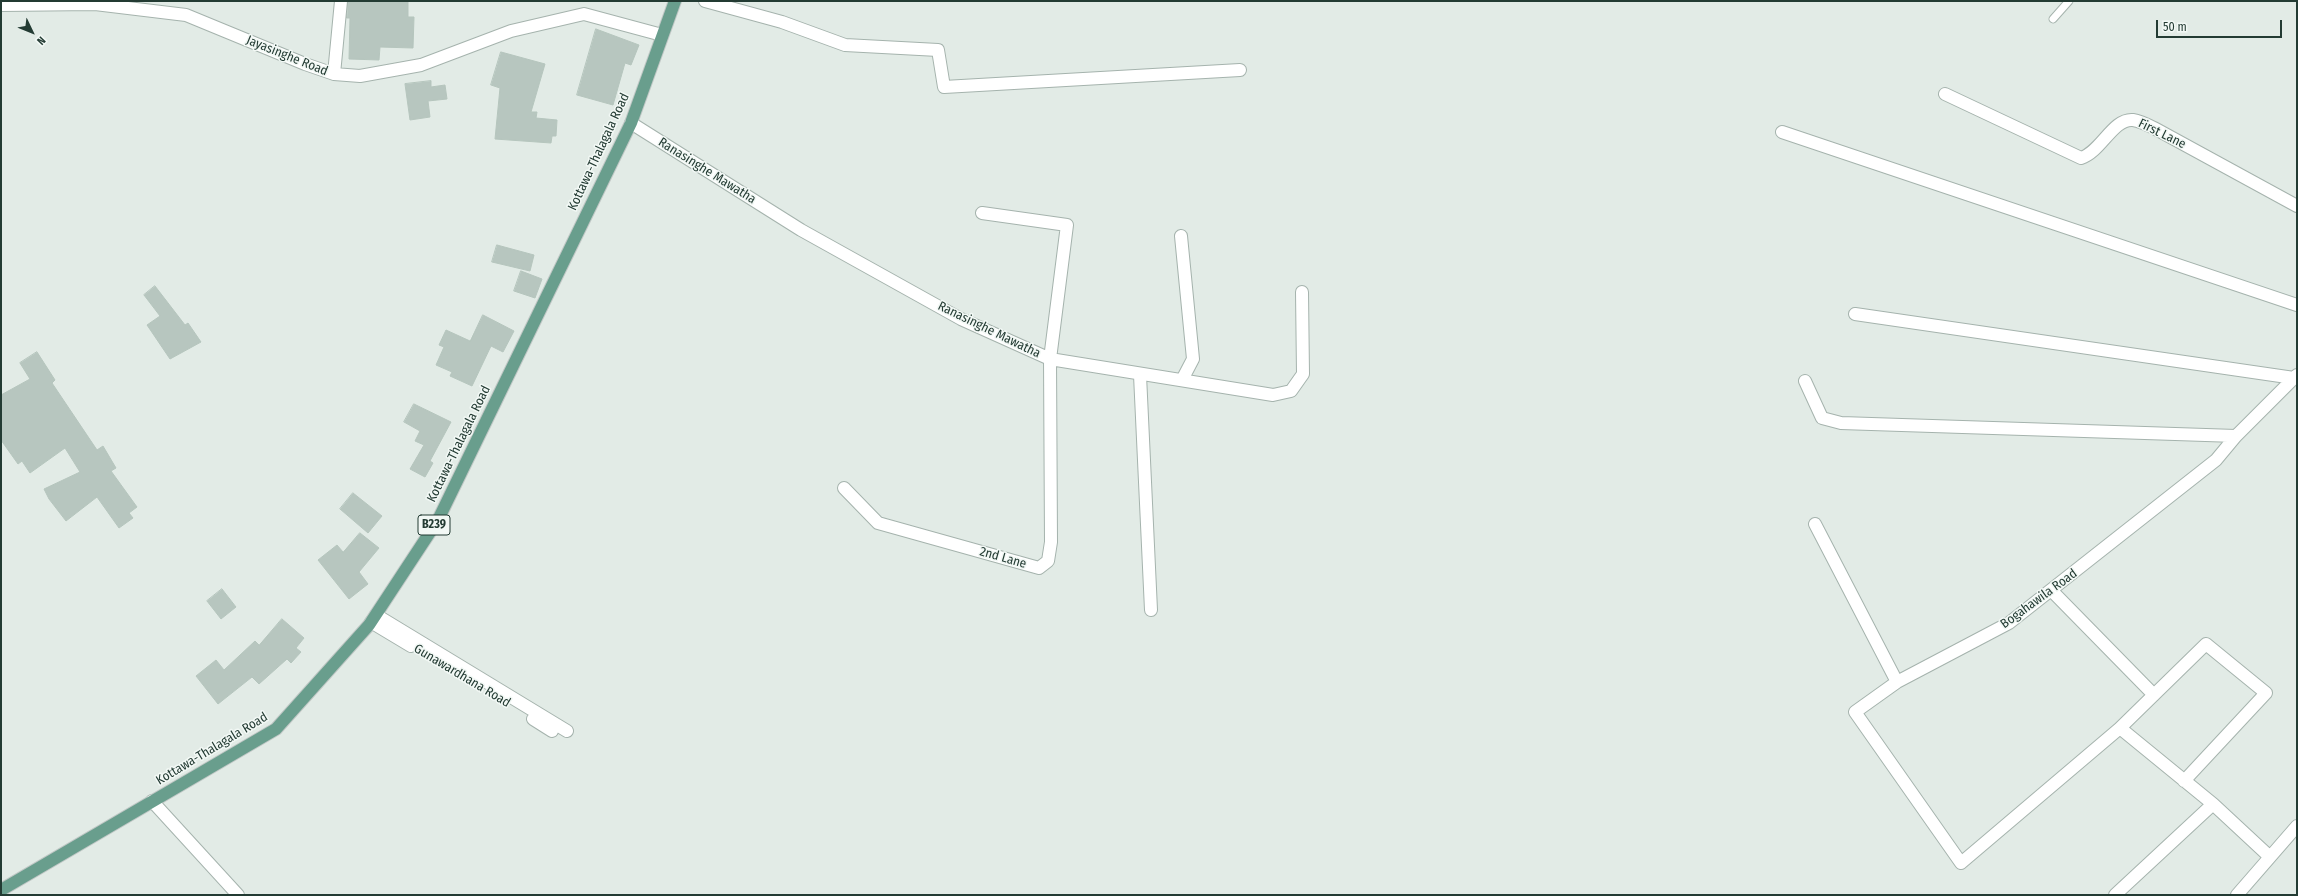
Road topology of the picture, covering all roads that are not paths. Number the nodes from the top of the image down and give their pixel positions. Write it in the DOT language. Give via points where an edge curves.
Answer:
graph roads {
  1 [pos="341,1"];
  2 [pos="675,1"];
  3 [pos="705,1"];
  4 [pos="2069,1"];
  5 [pos="94,2"];
  6 [pos="1,5"];
  7 [pos="2053,19"];
  8 [pos="662,35"];
  9 [pos="1240,70"];
  10 [pos="334,74"];
  11 [pos="1946,94"];
  12 [pos="631,123"];
  13 [pos="1782,132"];
  14 [pos="2297,206"];
  15 [pos="982,213"];
  16 [pos="1181,236"];
  17 [pos="1302,292"];
  18 [pos="2297,305"];
  19 [pos="1855,314"];
  20 [pos="1050,359"];
  21 [pos="1140,375"];
  22 [pos="2295,377"];
  23 [pos="1182,380"];
  24 [pos="1805,381"];
  25 [pos="2236,436"];
  26 [pos="844,488"];
  27 [pos="1815,524"];
  28 [pos="2052,591"];
  29 [pos="1151,610"];
  30 [pos="373,618"];
  31 [pos="1897,682"];
  32 [pos="2154,695"];
  33 [pos="2120,728"];
  34 [pos="552,731"];
  35 [pos="567,731"];
  36 [pos="2184,781"];
  37 [pos="152,801"];
  38 [pos="2213,804"];
  39 [pos="2297,826"];
  40 [pos="2270,857"];
  41 [pos="1,890"];
  42 [pos="238,895"];
  43 [pos="2115,895"];
  44 [pos="2237,895"];
  1 -- 10 [label="street"];
  2 -- 8 [label="main road, Kottawa-Thalagala Road / B239"];
  3 -- 9 [label="street" via="782,22 845,45 938,50 944,87"];
  4 -- 7 [label="lane"];
  5 -- 6 [label="street, Jayasinghe Road"];
  5 -- 10 [label="street, Jayasinghe Road" via="186,15"];
  8 -- 10 [label="street, Jayasinghe Road" via="584,14 511,31 421,65 360,76"];
  8 -- 12 [label="main road, Kottawa-Thalagala Road / B239"];
  11 -- 14 [label="street, First Lane" via="2081,158 2090,155 2121,121 2133,120 2154,128"];
  12 -- 20 [label="street, Ranasinghe Mawatha" via="801,230 962,319"];
  12 -- 30 [label="main road, Kottawa-Thalagala Road / B239" via="438,520"];
  13 -- 18 [label="street"];
  15 -- 20 [label="street" via="1067,225"];
  16 -- 23 [label="street" via="1193,359"];
  17 -- 23 [label="street, Ranasinghe Mawatha" via="1303,374 1291,391 1274,395"];
  19 -- 22 [label="street"];
  20 -- 21 [label="street, Ranasinghe Mawatha"];
  20 -- 26 [label="street, 2nd Lane" via="1051,542 1048,561 1038,568 878,523"];
  21 -- 23 [label="street, Ranasinghe Mawatha"];
  21 -- 29 [label="street"];
  22 -- 25 [label="street, Bogahawila Road"];
  24 -- 25 [label="street" via="1822,418 1841,423"];
  25 -- 28 [label="street, Bogahawila Road" via="2216,460"];
  27 -- 31 [label="street"];
  28 -- 31 [label="street, Bogahawila Road" via="2009,623"];
  28 -- 32 [label="street"];
  30 -- 34 [label="street, Gunawardhana Road"];
  30 -- 35 [label="street"];
  30 -- 37 [label="main road, Kottawa-Thalagala Road / B239" via="276,729"];
  31 -- 33 [label="street, Bogahawila Road" via="1855,712 1961,863"];
  32 -- 33 [label="street"];
  32 -- 36 [label="street" via="2206,644 2266,693"];
  33 -- 36 [label="street"];
  36 -- 38 [label="street"];
  37 -- 41 [label="main road, Kottawa-Thalagala Road / B239"];
  37 -- 42 [label="street"];
  38 -- 40 [label="street"];
  38 -- 43 [label="street"];
  39 -- 40 [label="street"];
  40 -- 44 [label="street"];
}
